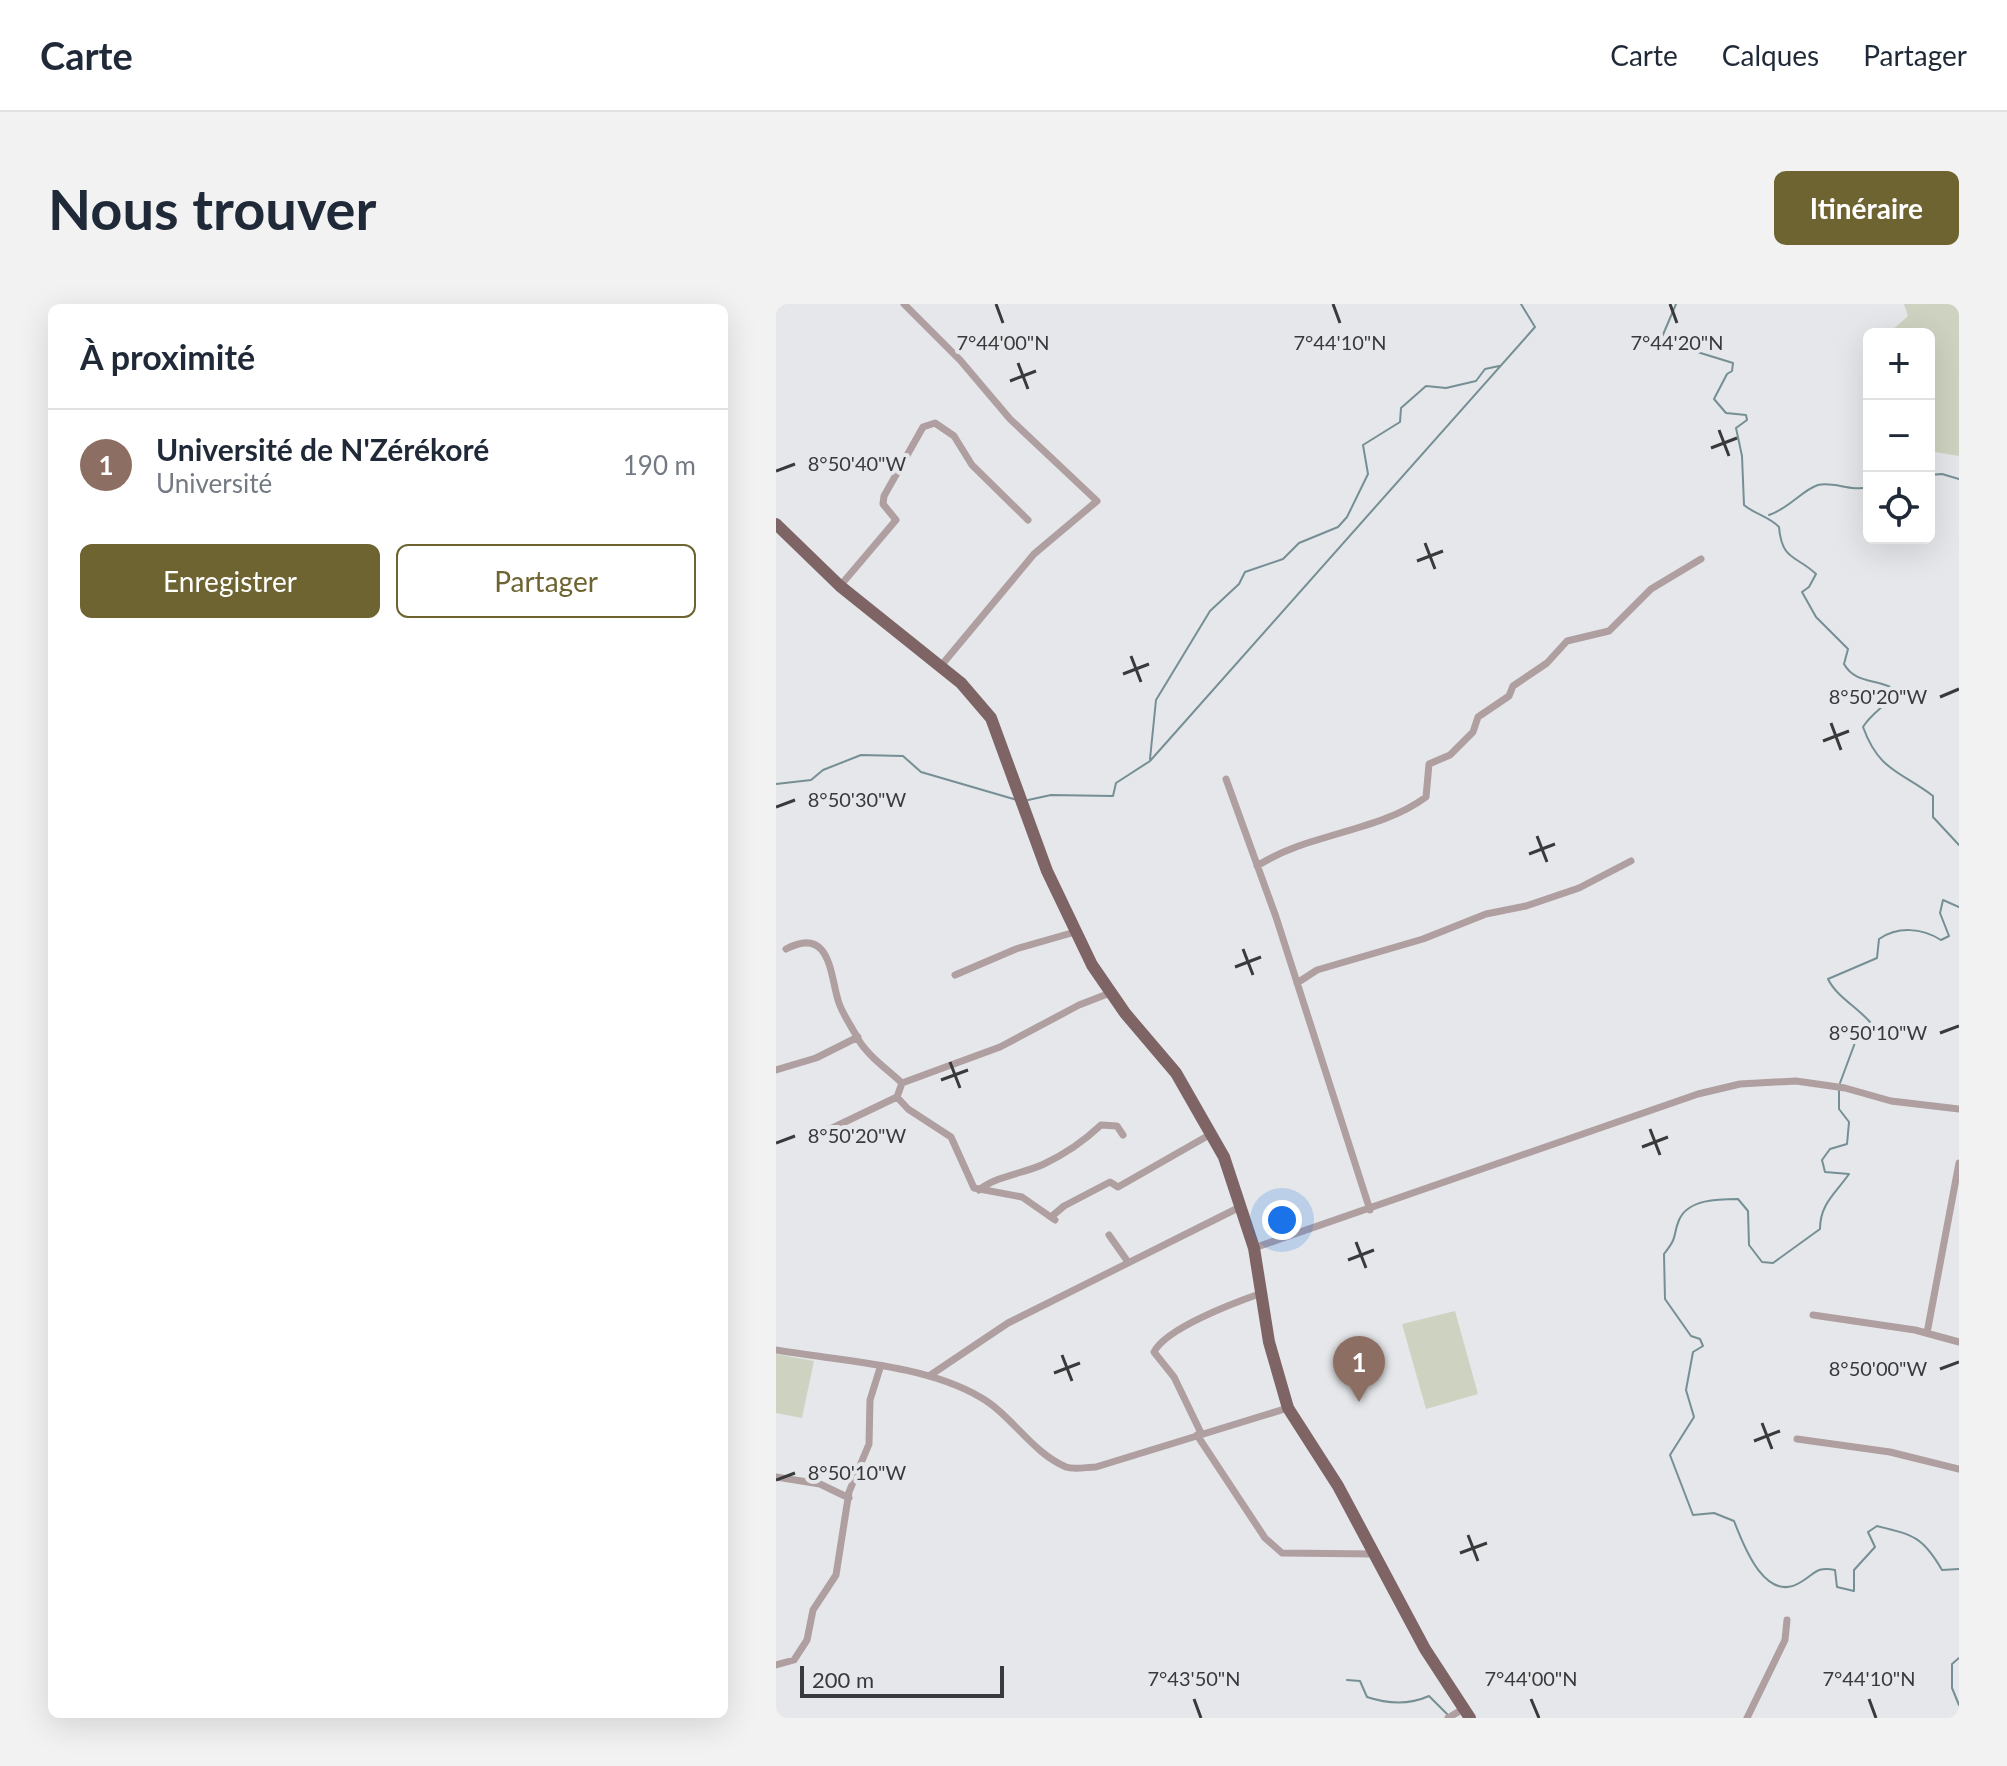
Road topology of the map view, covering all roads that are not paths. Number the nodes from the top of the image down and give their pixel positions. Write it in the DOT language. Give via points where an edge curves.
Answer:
graph roads {
  1 [pos="904,304"];
  2 [pos="1028,520"];
  3 [pos="776,524"];
  4 [pos="1701,559"];
  5 [pos="840,586"];
  6 [pos="940,667"];
  7 [pos="1226,779"];
  8 [pos="1631,861"];
  9 [pos="1257,866"];
  10 [pos="1075,932"];
  11 [pos="786,949"];
  12 [pos="955,975"];
  13 [pos="1297,983"];
  14 [pos="1110,993"];
  15 [pos="858,1037"];
  16 [pos="776,1070"];
  17 [pos="902,1083"];
  18 [pos="897,1097"];
  19 [pos="1959,1109"];
  20 [pos="826,1131"];
  21 [pos="1213,1133"];
  22 [pos="1123,1135"];
  23 [pos="1959,1163"];
  24 [pos="979,1190"];
  25 [pos="1242,1206"];
  26 [pos="1370,1210"];
  27 [pos="1955,1215"];
  28 [pos="1109,1235"];
  29 [pos="1254,1248"];
  30 [pos="1128,1262"];
  31 [pos="1262,1293"];
  32 [pos="1813,1315"];
  33 [pos="1927,1333"];
  34 [pos="1959,1342"];
  35 [pos="776,1350"];
  36 [pos="880,1368"];
  37 [pos="929,1376"];
  38 [pos="1288,1408"];
  39 [pos="1199,1434"];
  40 [pos="1797,1439"];
  41 [pos="1959,1469"];
  42 [pos="776,1477"];
  43 [pos="849,1498"];
  44 [pos="1375,1554"];
  45 [pos="1787,1620"];
  46 [pos="776,1665"];
  47 [pos="1466,1714"];
  48 [pos="1448,1718"];
  49 [pos="1747,1718"];
  1 -- 6 [label="street" via="1010,419 1097,501 1034,554"];
  2 -- 5 [label="street" via="972,465 954,436 935,423 923,427 884,496 883,504 896,520"];
  3 -- 5 [label="main road"];
  4 -- 9 [label="street" via="1651,589 1609,631 1567,641 1547,663 1513,686 1509,696 1487,708 1450,755 1429,764 1426,797 1413,807 1314,838"];
  5 -- 6 [label="main road"];
  6 -- 10 [label="main road" via="991,718"];
  7 -- 9 [label="street"];
  8 -- 13 [label="street" via="1579,888 1317,970"];
  9 -- 13 [label="street"];
  10 -- 12 [label="street"];
  10 -- 14 [label="main road"];
  11 -- 15 [label="street" via="797,943 823,951 833,969 838,1002"];
  13 -- 26 [label="street"];
  14 -- 17 [label="street" via="1000,1047"];
  14 -- 21 [label="main road" via="1176,1073"];
  15 -- 16 [label="street"];
  15 -- 17 [label="street"];
  17 -- 18 [label="street"];
  18 -- 20 [label="street"];
  18 -- 24 [label="street" via="951,1137"];
  19 -- 26 [label="street" via="1796,1081 1740,1084 1698,1094"];
  21 -- 24 [label="street" via="1118,1187 1110,1182 1090,1192 1053,1219 1033,1201"];
  21 -- 25 [label="main road"];
  22 -- 24 [label="street" via="1117,1126 1101,1125 1044,1164"];
  23 -- 27 [label="street"];
  25 -- 29 [label="main road"];
  25 -- 30 [label="street"];
  26 -- 29 [label="street"];
  27 -- 33 [label="street"];
  28 -- 30 [label="street"];
  29 -- 31 [label="main road"];
  30 -- 37 [label="street" via="1008,1323"];
  31 -- 38 [label="main road" via="1277,1378"];
  31 -- 39 [label="street" via="1217,1310 1165,1339 1154,1352 1174,1377"];
  32 -- 33 [label="street"];
  33 -- 34 [label="street"];
  35 -- 36 [label="street"];
  36 -- 37 [label="street"];
  36 -- 43 [label="street" via="870,1400 869,1444"];
  37 -- 39 [label="street" via="979,1396 1068,1468 1096,1467"];
  38 -- 39 [label="street"];
  38 -- 44 [label="main road"];
  39 -- 44 [label="street" via="1265,1538 1282,1553"];
  40 -- 41 [label="street" via="1890,1452"];
  42 -- 43 [label="street" via="820,1484"];
  43 -- 46 [label="street" via="836,1575 813,1610 807,1640 794,1660"];
  44 -- 47 [label="main road"];
  45 -- 49 [label="street" via="1785,1640"];
  47 -- 48 [label="street"];
}
